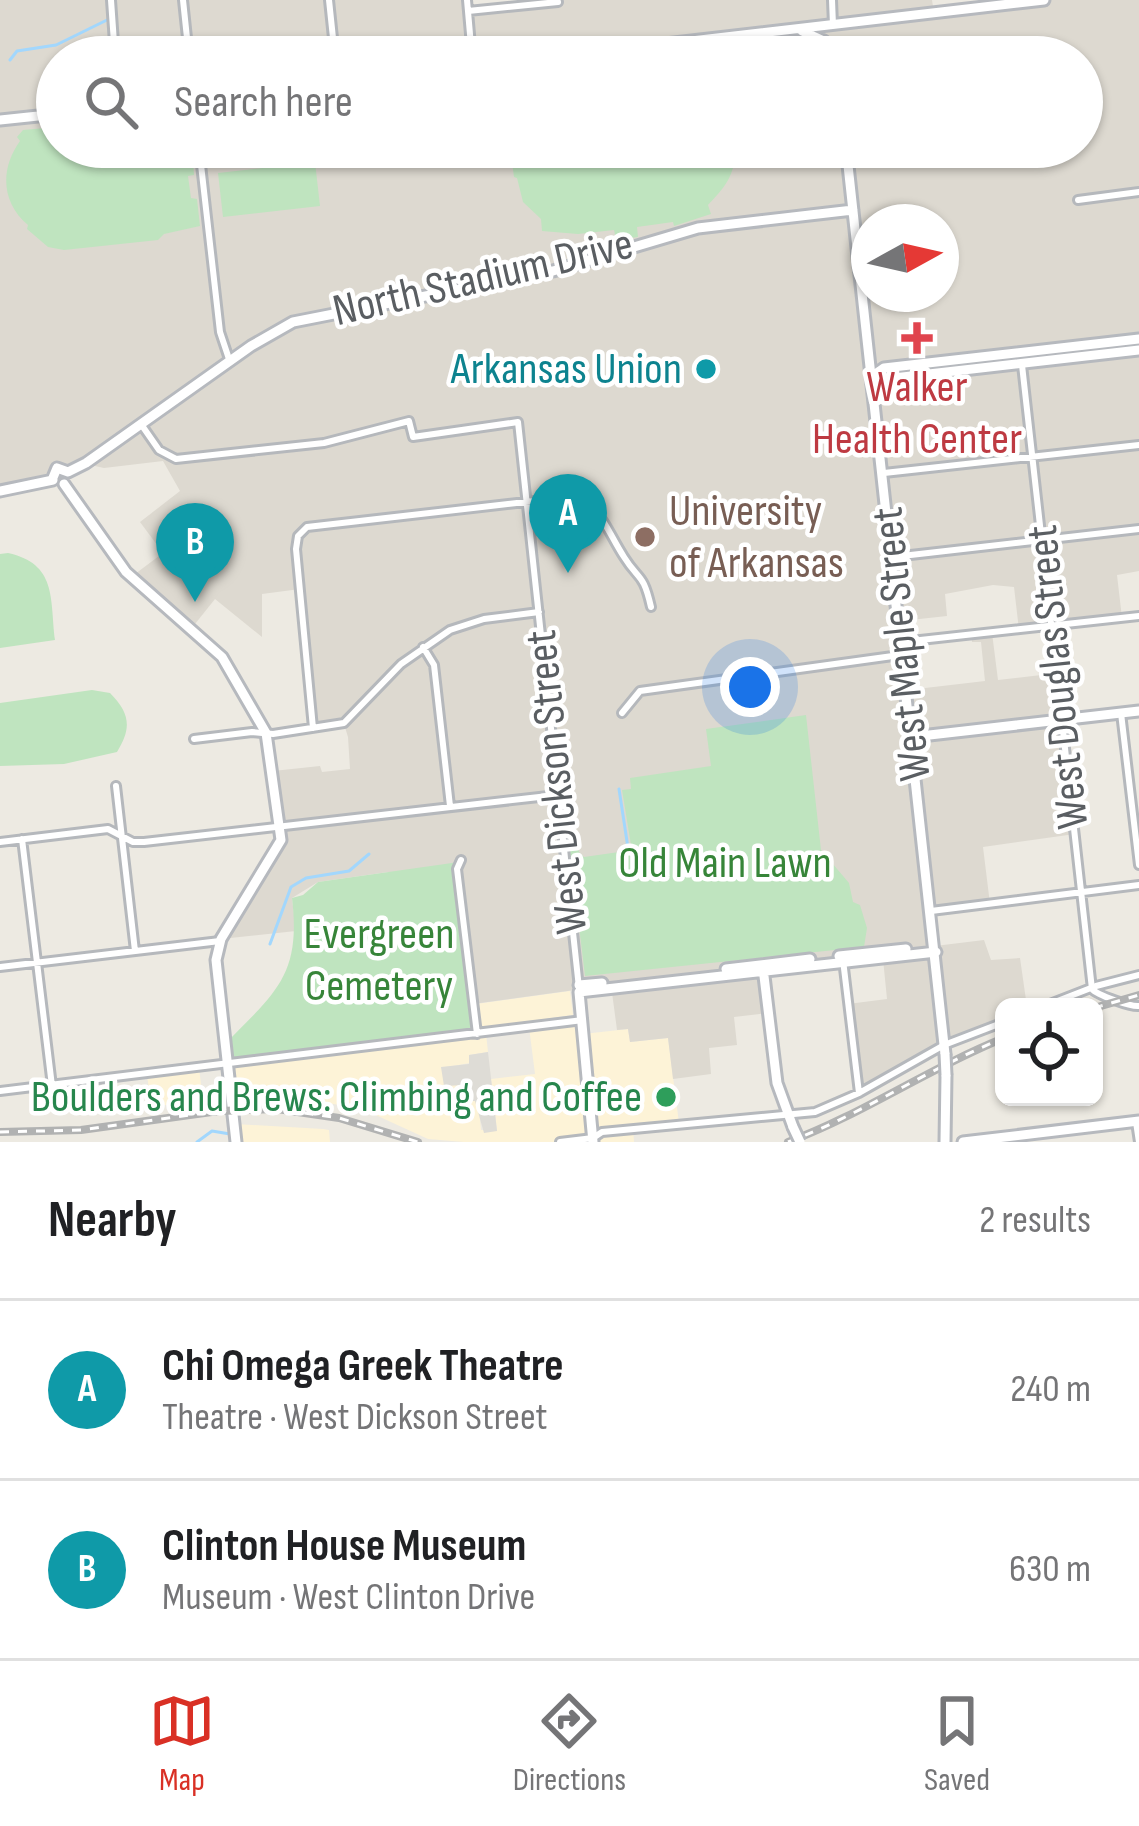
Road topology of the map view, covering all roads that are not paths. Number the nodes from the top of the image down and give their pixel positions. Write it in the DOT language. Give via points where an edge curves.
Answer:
graph roads {
  1 [pos="112,0"];
  2 [pos="183,0"];
  3 [pos="329,0"];
  4 [pos="467,0"];
  5 [pos="832,0"];
  6 [pos="1044,0"];
  7 [pos="558,2"];
  8 [pos="983,4"];
  9 [pos="468,11"];
  10 [pos="833,25"];
  11 [pos="790,30"];
  12 [pos="114,36"];
  13 [pos="187,36"];
  14 [pos="332,36"];
  15 [pos="470,36"];
  16 [pos="738,36"];
  17 [pos="816,36"];
  18 [pos="834,36"];
  19 [pos="36,116"];
  20 [pos="0,120"];
  21 [pos="201,168"];
  22 [pos="848,168"];
  23 [pos="1139,192"];
  24 [pos="1078,200"];
  25 [pos="852,204"];
  26 [pos="851,210"];
  27 [pos="865,312"];
  28 [pos="1139,339"];
  29 [pos="1139,350"];
  30 [pos="230,362"];
  31 [pos="1022,364"];
  32 [pos="873,376"];
  33 [pos="143,427"];
  34 [pos="1139,445"];
  35 [pos="1034,456"];
  36 [pos="884,473"];
  37 [pos="58,482"];
  38 [pos="0,491"];
  39 [pos="526,502"];
  40 [pos="1139,529"];
  41 [pos="1042,540"];
  42 [pos="892,557"];
  43 [pos="651,607"];
  44 [pos="539,612"];
  45 [pos="1139,616"];
  46 [pos="1053,626"];
  47 [pos="423,647"];
  48 [pos="903,649"];
  49 [pos="1139,711"];
  50 [pos="622,713"];
  51 [pos="1121,713"];
  52 [pos="1063,720"];
  53 [pos="313,728"];
  54 [pos="266,733"];
  55 [pos="912,737"];
  56 [pos="194,739"];
  57 [pos="116,786"];
  58 [pos="557,794"];
  59 [pos="450,806"];
  60 [pos="280,826"];
  61 [pos="122,835"];
  62 [pos="22,839"];
  63 [pos="0,842"];
  64 [pos="461,860"];
  65 [pos="1139,865"];
  66 [pos="1139,885"];
  67 [pos="1082,893"];
  68 [pos="931,910"];
  69 [pos="220,941"];
  70 [pos="935,949"];
  71 [pos="135,951"];
  72 [pos="842,959"];
  73 [pos="37,963"];
  74 [pos="0,968"];
  75 [pos="763,968"];
  76 [pos="1139,975"];
  77 [pos="579,988"];
  78 [pos="1092,989"];
  79 [pos="1067,998"];
  80 [pos="1139,1006"];
  81 [pos="583,1020"];
  82 [pos="995,1026"];
  83 [pos="477,1034"];
  84 [pos="945,1049"];
  85 [pos="229,1065"];
  86 [pos="52,1086"];
  87 [pos="0,1091"];
  88 [pos="859,1093"];
  89 [pos="791,1122"];
  90 [pos="1138,1122"];
  91 [pos="1050,1137"];
  92 [pos="593,1140"];
  93 [pos="236,1142"];
  94 [pos="560,1142"];
  95 [pos="800,1142"];
  96 [pos="945,1142"];
  97 [pos="963,1142"];
  98 [pos="1139,1142"];
  1 -- 12 [label="street"];
  2 -- 13 [label="street"];
  3 -- 14 [label="street"];
  4 -- 9 [label="street"];
  5 -- 10 [label="street"];
  6 -- 8 [label="street"];
  7 -- 9 [label="street"];
  8 -- 10 [label="street"];
  9 -- 15 [label="street"];
  10 -- 11 [label="street"];
  10 -- 18 [label="street"];
  11 -- 16 [label="street"];
  11 -- 17 [label="street"];
  19 -- 20 [label="street"];
  21 -- 30 [label="street"];
  22 -- 25 [label="street, West Maple Street"];
  23 -- 24 [label="street"];
  26 -- 30 [label="street, North Stadium Drive" via="698,228 553,271 311,317"];
  27 -- 32 [label="street, West Maple Street"];
  28 -- 32 [label="street" via="884,368"];
  29 -- 31 [label="street"];
  30 -- 33 [label="street, North Stadium Drive"];
  31 -- 32 [label="street"];
  31 -- 35 [label="street, West Douglas Street"];
  32 -- 36 [label="street, West Maple Street"];
  33 -- 37 [label="street, North Stadium Drive"];
  33 -- 39 [label="street, West Dickson Street" via="176,458 324,442 409,421 413,437 518,422"];
  34 -- 35 [label="street"];
  35 -- 36 [label="street"];
  35 -- 41 [label="street, West Douglas Street"];
  36 -- 42 [label="street, West Maple Street"];
  37 -- 38 [label="street"];
  37 -- 54 [label="street" via="126,572 222,657"];
  39 -- 43 [label="street" via="575,500 599,514 640,573"];
  39 -- 44 [label="street, West Dickson Street"];
  39 -- 53 [label="street" via="300,533"];
  40 -- 41 [label="street"];
  41 -- 42 [label="street"];
  41 -- 46 [label="street, West Douglas Street"];
  42 -- 48 [label="street, West Maple Street"];
  44 -- 47 [label="street" via="473,621"];
  44 -- 58 [label="street, West Dickson Street"];
  45 -- 46 [label="street"];
  46 -- 48 [label="street"];
  46 -- 52 [label="street, West Douglas Street"];
  47 -- 53 [label="street" via="344,723"];
  47 -- 59 [label="street" via="434,665"];
  48 -- 50 [label="street" via="640,691"];
  48 -- 55 [label="street, West Maple Street"];
  49 -- 51 [label="street"];
  51 -- 52 [label="street"];
  51 -- 65 [label="street"];
  52 -- 55 [label="street"];
  52 -- 67 [label="street, West Douglas Street"];
  53 -- 54 [label="street"];
  54 -- 56 [label="street"];
  54 -- 60 [label="street"];
  55 -- 68 [label="street, West Maple Street"];
  57 -- 61 [label="street"];
  58 -- 59 [label="street"];
  58 -- 77 [label="street, West Dickson Street"];
  59 -- 60 [label="street"];
  60 -- 61 [label="street" via="144,842"];
  60 -- 69 [label="street" via="278,850"];
  61 -- 62 [label="street" via="108,829"];
  61 -- 71 [label="street"];
  62 -- 63 [label="street"];
  62 -- 73 [label="street"];
  64 -- 83 [label="street"];
  66 -- 67 [label="street"];
  67 -- 68 [label="street"];
  67 -- 78 [label="street, West Douglas Street"];
  68 -- 70 [label="street, West Maple Street"];
  69 -- 71 [label="street"];
  69 -- 85 [label="street"];
  70 -- 72 [label="street"];
  70 -- 84 [label="street, West Maple Street"];
  71 -- 73 [label="street"];
  72 -- 75 [label="street"];
  72 -- 88 [label="street"];
  73 -- 74 [label="street"];
  73 -- 86 [label="street"];
  75 -- 77 [label="street"];
  75 -- 89 [label="street" via="777,1083"];
  76 -- 78 [label="street"];
  77 -- 81 [label="street, West Dickson Street"];
  78 -- 79 [label="street"];
  78 -- 80 [label="street"];
  81 -- 83 [label="street"];
  81 -- 92 [label="street, West Dickson Street"];
  82 -- 84 [label="street"];
  83 -- 85 [label="street"];
  84 -- 88 [label="street"];
  84 -- 96 [label="street, West Maple Street, bridge"];
  85 -- 86 [label="street"];
  85 -- 93 [label="street"];
  86 -- 87 [label="street"];
  88 -- 89 [label="street"];
  89 -- 92 [label="street" via="679,1123 602,1132"];
  89 -- 95 [label="street, bridge"];
  90 -- 91 [label="street"];
  90 -- 98 [label="street"];
  91 -- 97 [label="street"];
  92 -- 94 [label="street"];
}
